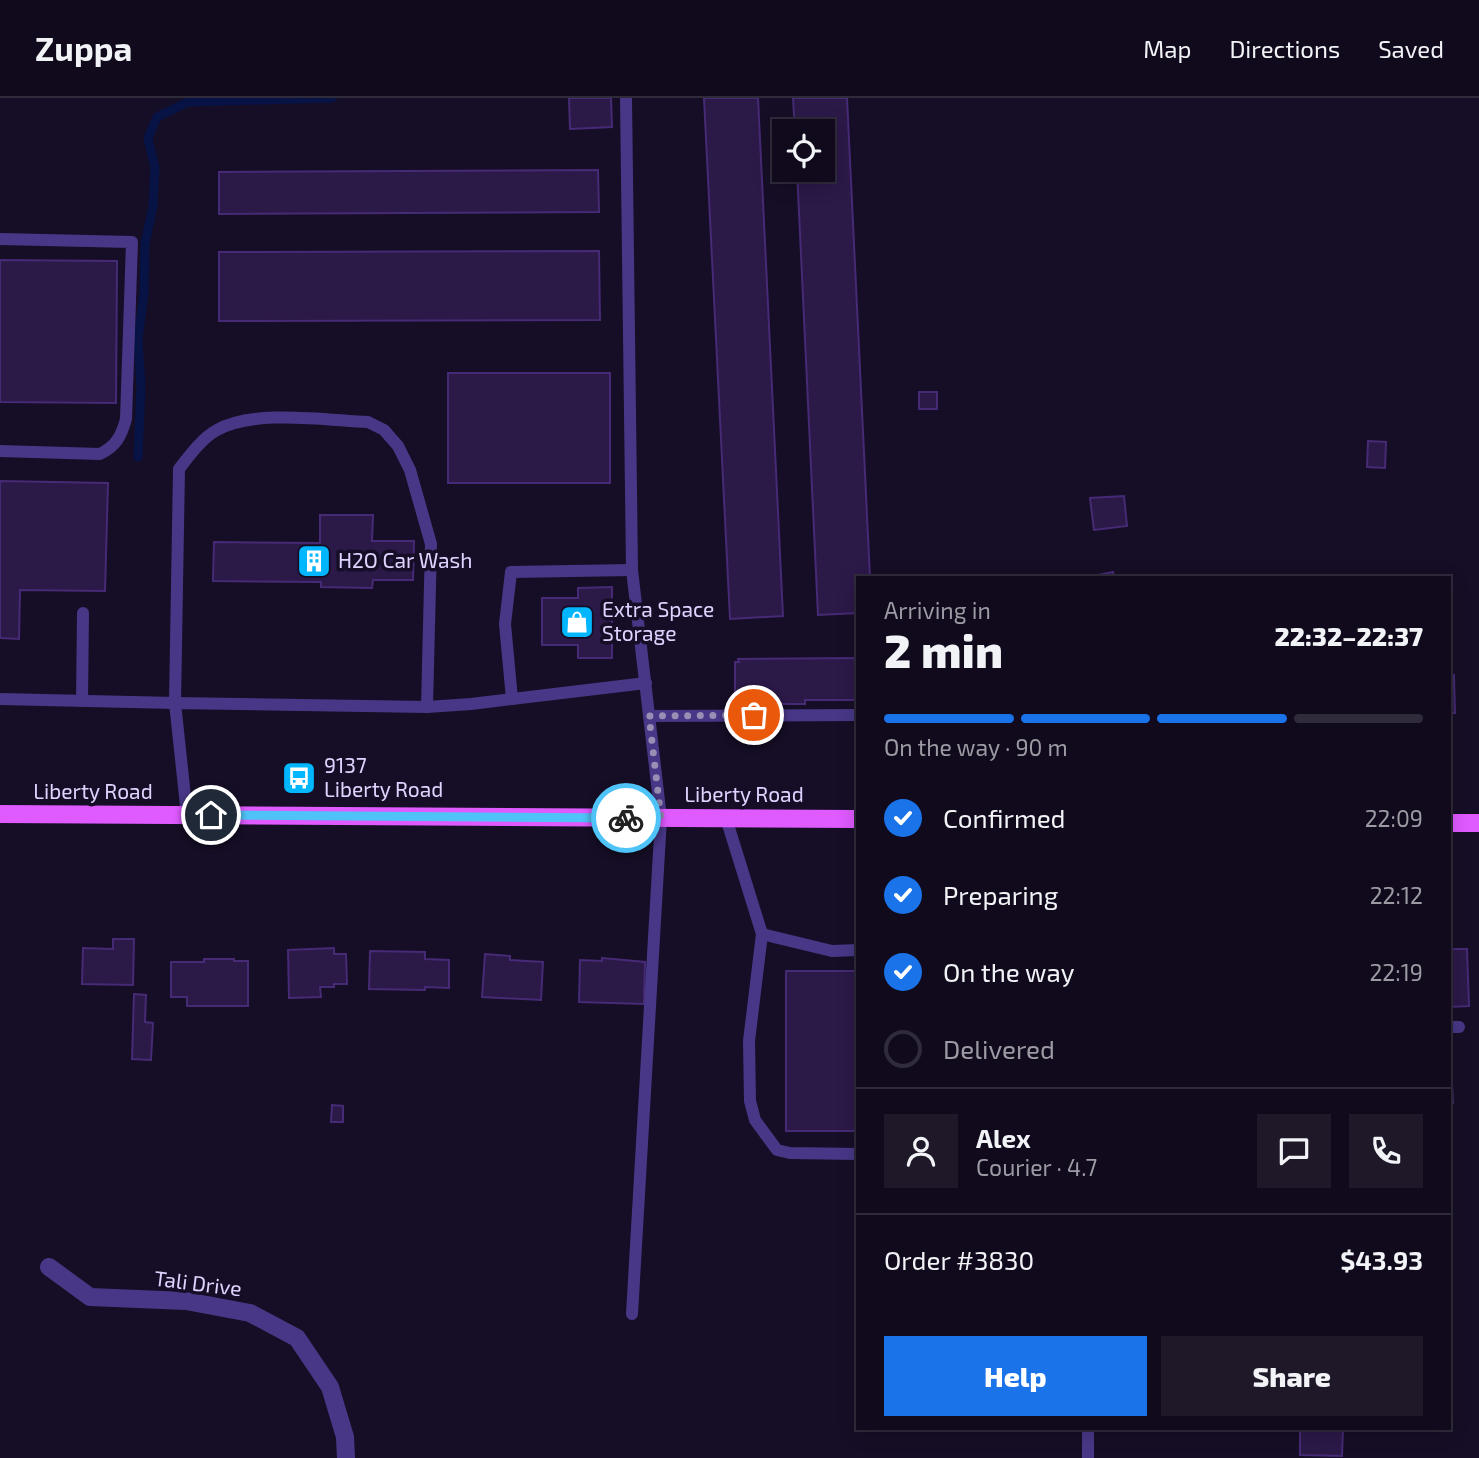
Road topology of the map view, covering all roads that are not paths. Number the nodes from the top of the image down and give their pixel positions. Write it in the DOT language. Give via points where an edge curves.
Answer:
graph roads {
  1 [pos="626,98"];
  2 [pos="0,239"];
  3 [pos="0,451"];
  4 [pos="632,570"];
  5 [pos="83,613"];
  6 [pos="646,683"];
  7 [pos="0,699"];
  8 [pos="512,699"];
  9 [pos="82,701"];
  10 [pos="175,704"];
  11 [pos="426,707"];
  12 [pos="856,715"];
  13 [pos="649,716"];
  14 [pos="0,814"];
  15 [pos="187,815"];
  16 [pos="661,818"];
  17 [pos="726,818"];
  18 [pos="856,819"];
  19 [pos="1479,822"];
  20 [pos="1451,823"];
  21 [pos="762,934"];
  22 [pos="856,950"];
  23 [pos="856,1154"];
  24 [pos="49,1267"];
  25 [pos="632,1314"];
  26 [pos="1088,1430"];
  27 [pos="346,1458"];
  28 [pos="1088,1458"];
  1 -- 4 [label="lane"];
  2 -- 3 [label="lane" via="132,242 126,419 114,447 100,454"];
  4 -- 6 [label="lane"];
  4 -- 8 [label="lane" via="511,572 505,624"];
  5 -- 9 [label="lane"];
  6 -- 8 [label="lane"];
  6 -- 13 [label="lane"];
  7 -- 9 [label="lane"];
  8 -- 11 [label="lane"];
  9 -- 10 [label="lane"];
  10 -- 11 [label="lane"];
  10 -- 11 [label="lane" via="179,469 216,430 256,417 368,422 384,430 398,446 410,470 431,544"];
  10 -- 15 [label="lane"];
  12 -- 13 [label="lane"];
  13 -- 16 [label="lane"];
  14 -- 15 [label="main road, Liberty Road"];
  15 -- 16 [label="main road, Liberty Road"];
  16 -- 17 [label="main road, Liberty Road"];
  16 -- 25 [label="lane"];
  17 -- 18 [label="main road, Liberty Road"];
  17 -- 21 [label="lane"];
  19 -- 20 [label="main road"];
  21 -- 22 [label="lane" via="832,951"];
  21 -- 23 [label="lane" via="749,1041 750,1101 755,1120 777,1150"];
  24 -- 27 [label="street, Tali Drive" via="90,1297 186,1301 250,1313 298,1338 330,1387 345,1437"];
  26 -- 28 [label="lane"];
}
